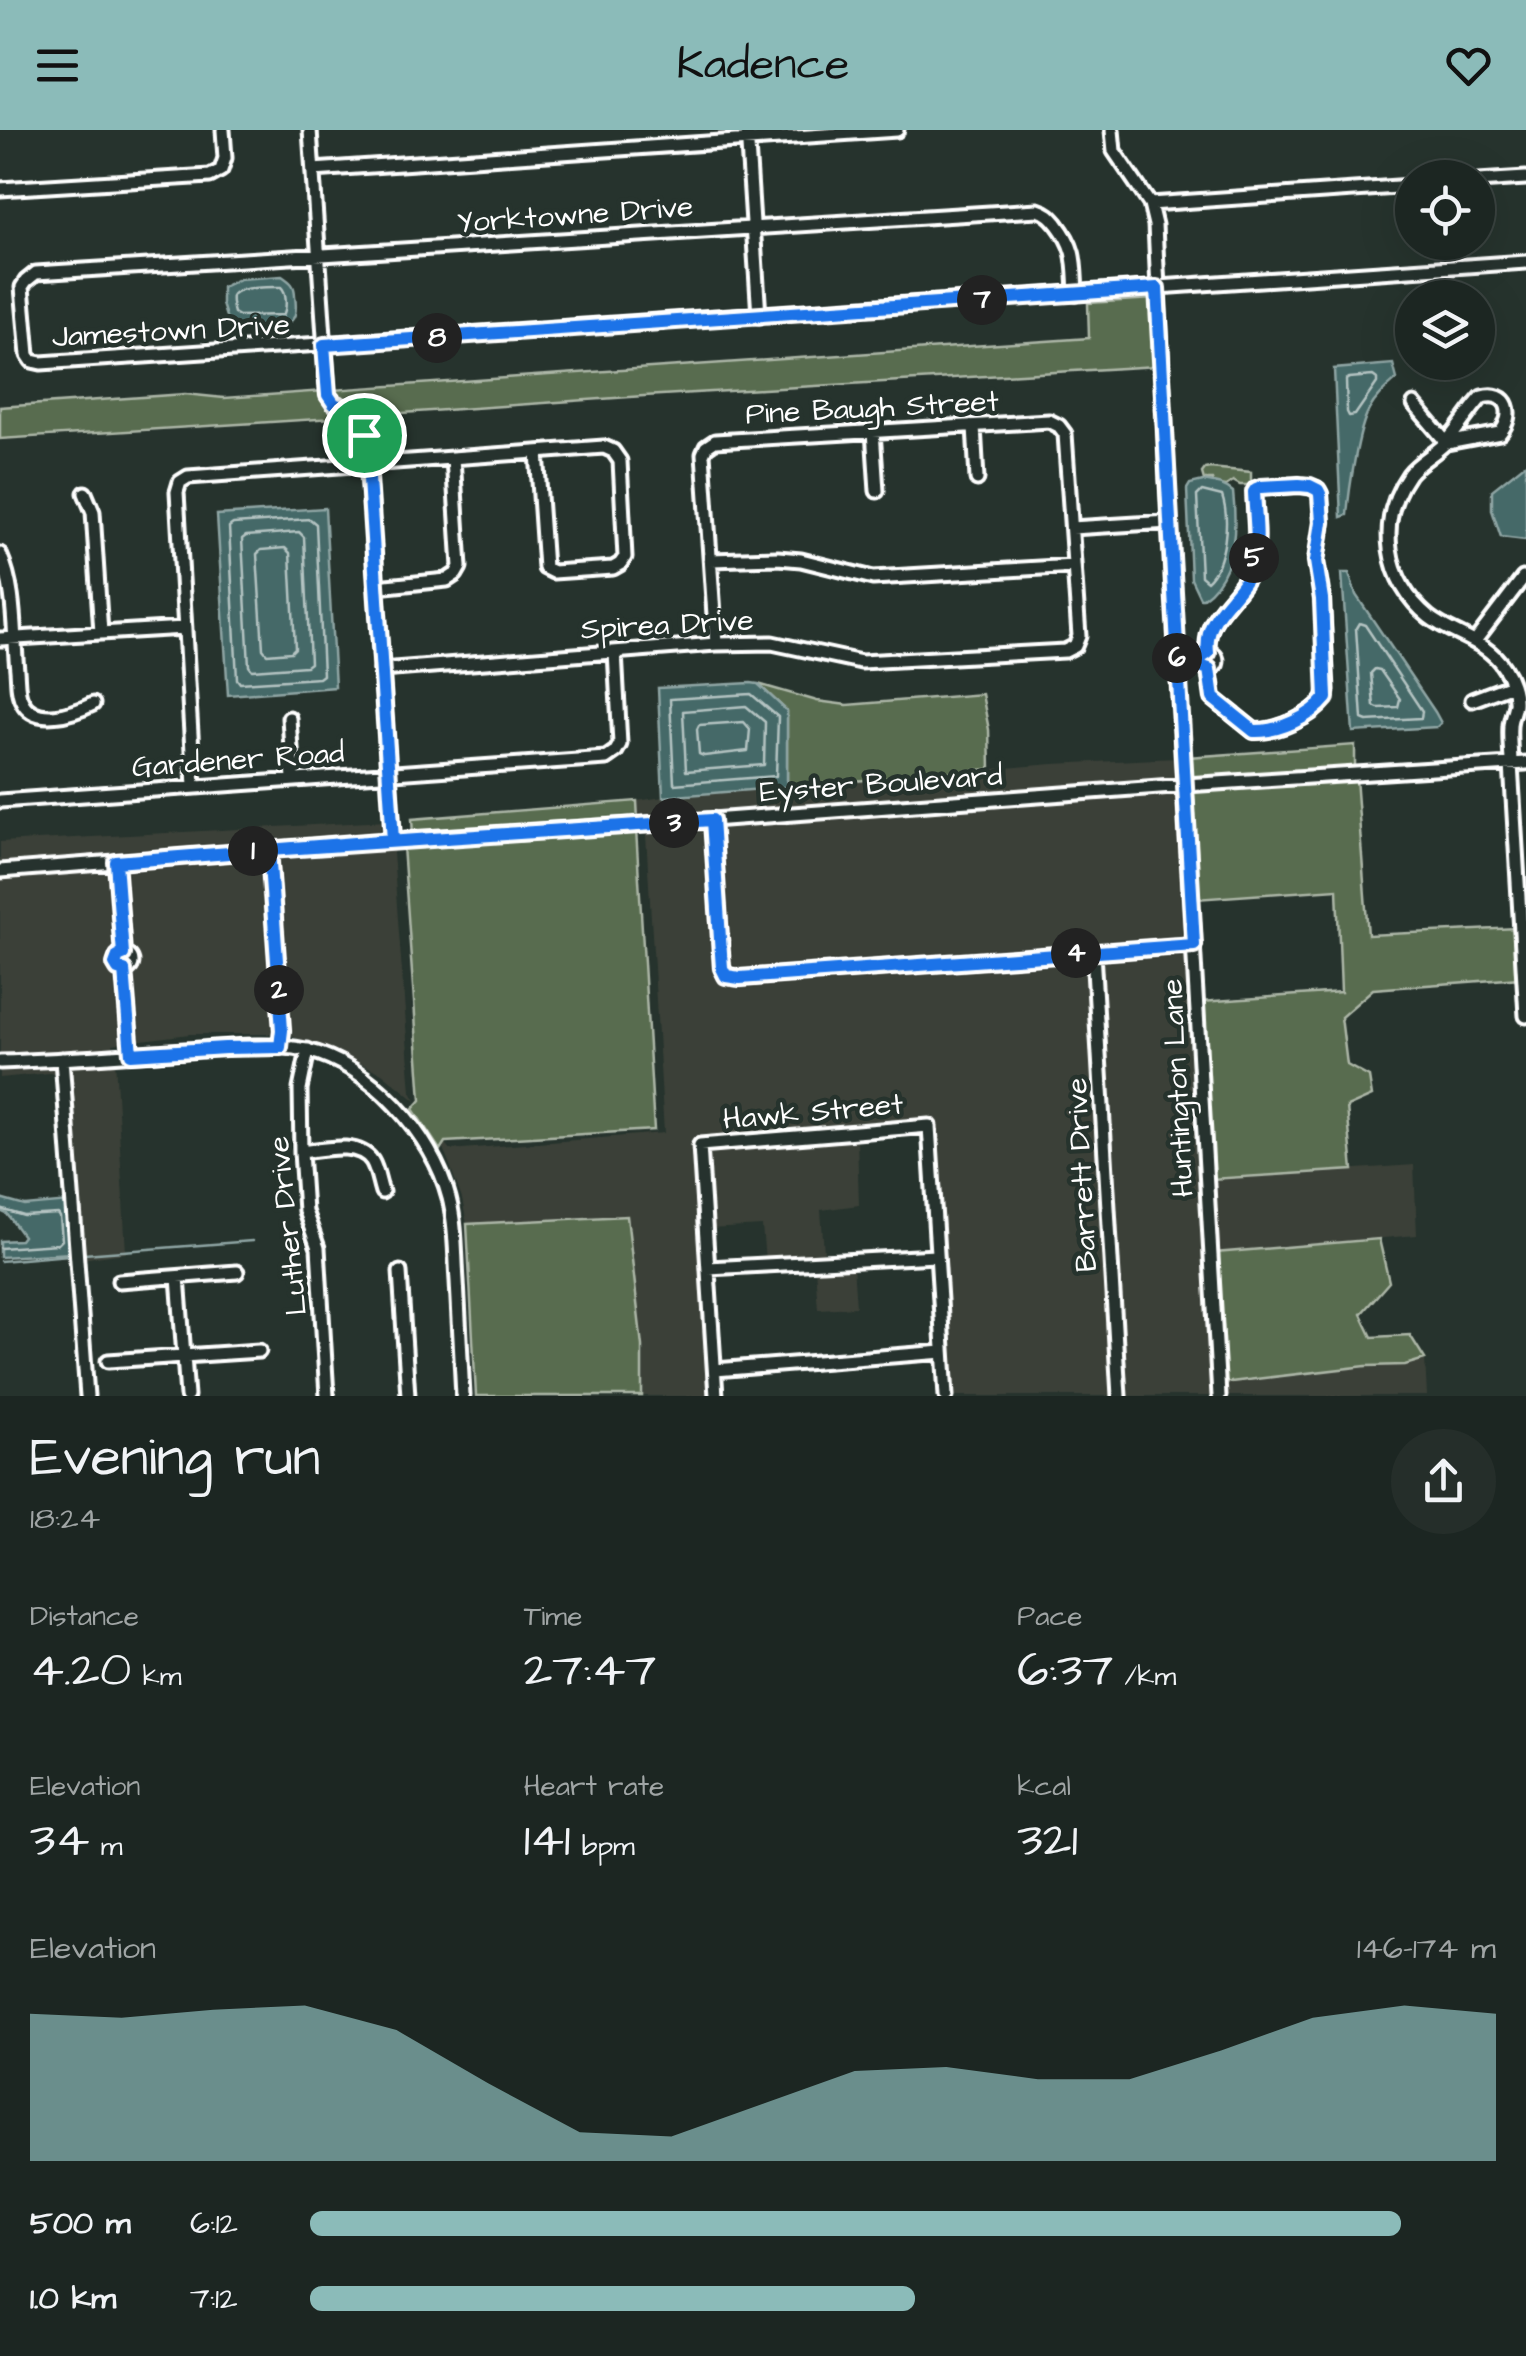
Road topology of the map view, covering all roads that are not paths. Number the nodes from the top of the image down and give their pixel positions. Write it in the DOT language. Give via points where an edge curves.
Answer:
graph roads {
  1 [pos="222,130"];
  2 [pos="310,130"];
  3 [pos="664,130"];
  4 [pos="897,130"];
  5 [pos="1112,130"];
  6 [pos="747,135"];
  7 [pos="664,146"];
  8 [pos="313,170"];
  9 [pos="1526,178"];
  10 [pos="1495,180"];
  11 [pos="1395,187"];
  12 [pos="0,189"];
  13 [pos="1150,204"];
  14 [pos="752,227"];
  15 [pos="317,257"];
  16 [pos="1526,262"];
  17 [pos="22,287"];
  18 [pos="1157,288"];
  19 [pos="1076,294"];
  20 [pos="759,316"];
  21 [pos="324,345"];
  22 [pos="1414,404"];
  23 [pos="974,426"];
  24 [pos="1059,426"];
  25 [pos="874,431"];
  26 [pos="1447,443"];
  27 [pos="537,452"];
  28 [pos="453,458"];
  29 [pos="368,464"];
  30 [pos="977,479"];
  31 [pos="877,490"];
  32 [pos="85,493"];
  33 [pos="1169,522"];
  34 [pos="1072,528"];
  35 [pos="0,554"];
  36 [pos="712,560"];
  37 [pos="1074,566"];
  38 [pos="1523,578"];
  39 [pos="376,587"];
  40 [pos="184,628"];
  41 [pos="101,633"];
  42 [pos="14,638"];
  43 [pos="0,639"];
  44 [pos="1475,642"];
  45 [pos="716,644"];
  46 [pos="615,652"];
  47 [pos="1206,661"];
  48 [pos="1178,663"];
  49 [pos="381,670"];
  50 [pos="1512,685"];
  51 [pos="1472,700"];
  52 [pos="93,704"];
  53 [pos="290,718"];
  54 [pos="1526,763"];
  55 [pos="1511,764"];
  56 [pos="388,773"];
  57 [pos="293,779"];
  58 [pos="1186,785"];
  59 [pos="194,786"];
  60 [pos="0,801"];
  61 [pos="712,820"];
  62 [pos="393,840"];
  63 [pos="269,850"];
  64 [pos="116,862"];
  65 [pos="0,871"];
  66 [pos="1194,945"];
  67 [pos="1093,952"];
  68 [pos="1526,1016"];
  69 [pos="280,1047"];
  70 [pos="308,1050"];
  71 [pos="131,1054"];
  72 [pos="62,1059"];
  73 [pos="0,1062"];
  74 [pos="301,1152"];
  75 [pos="382,1192"];
  76 [pos="936,1256"];
  77 [pos="708,1268"];
  78 [pos="237,1272"];
  79 [pos="400,1272"];
  80 [pos="178,1277"];
  81 [pos="119,1280"];
  82 [pos="260,1350"];
  83 [pos="943,1352"];
  84 [pos="185,1356"];
  85 [pos="108,1361"];
  86 [pos="714,1370"];
  87 [pos="87,1396"];
  88 [pos="188,1396"];
  89 [pos="327,1396"];
  90 [pos="408,1396"];
  91 [pos="463,1396"];
  92 [pos="716,1396"];
  93 [pos="946,1396"];
  94 [pos="1119,1396"];
  95 [pos="1219,1396"];
  1 -- 12 [label="street" via="221,170 210,176"];
  2 -- 8 [label="street"];
  3 -- 7 [label="street"];
  4 -- 6 [label="street"];
  5 -- 13 [label="street, Huntington Lane" via="1114,151"];
  6 -- 7 [label="street"];
  6 -- 14 [label="street"];
  7 -- 8 [label="street"];
  8 -- 15 [label="street"];
  9 -- 10 [label="street"];
  11 -- 13 [label="street"];
  13 -- 18 [label="street, Huntington Lane"];
  14 -- 15 [label="street, Yorktowne Drive"];
  14 -- 19 [label="street, Yorktowne Drive" via="1038,210 1070,240"];
  14 -- 20 [label="street"];
  15 -- 17 [label="street, Yorktowne Drive" via="36,274"];
  15 -- 21 [label="street"];
  16 -- 18 [label="street, Jamestown Drive"];
  17 -- 21 [label="street, Jamestown Drive" via="28,354 41,363"];
  18 -- 19 [label="street, Jamestown Drive"];
  18 -- 33 [label="street, Huntington Lane"];
  19 -- 20 [label="street, Jamestown Drive"];
  20 -- 21 [label="street, Jamestown Drive"];
  21 -- 29 [label="street" via="328,395 358,421"];
  22 -- 26 [label="street"];
  23 -- 24 [label="street, Pine Baugh Street"];
  23 -- 25 [label="street, Pine Baugh Street"];
  23 -- 30 [label="street"];
  24 -- 34 [label="street, Spirea Drive"];
  25 -- 31 [label="street"];
  25 -- 36 [label="street, Pine Baugh Street" via="706,447"];
  26 -- 26 [label="street" via="1482,397 1503,399 1508,417 1500,434"];
  26 -- 44 [label="street" via="1411,471 1394,501 1390,556 1415,604"];
  27 -- 27 [label="street" via="612,451 620,462 620,564 545,568"];
  27 -- 28 [label="street"];
  28 -- 29 [label="street"];
  28 -- 39 [label="street" via="456,574"];
  29 -- 39 [label="street"];
  29 -- 40 [label="street" via="188,476 180,482"];
  32 -- 41 [label="street" via="93,512"];
  33 -- 34 [label="street"];
  33 -- 48 [label="street, Huntington Lane"];
  34 -- 37 [label="street, Spirea Drive"];
  35 -- 42 [label="street" via="11,588"];
  36 -- 37 [label="street" via="801,560 873,578"];
  36 -- 45 [label="street, Pine Baugh Street"];
  37 -- 45 [label="street, Spirea Drive" via="1079,636 1065,651 861,662 772,643"];
  38 -- 44 [label="street"];
  39 -- 49 [label="street"];
  40 -- 41 [label="street"];
  40 -- 59 [label="street"];
  41 -- 42 [label="street"];
  42 -- 43 [label="street"];
  42 -- 52 [label="street" via="22,702 30,712 74,713"];
  44 -- 50 [label="street" via="1504,666"];
  45 -- 46 [label="street, Spirea Drive"];
  46 -- 49 [label="street, Spirea Drive"];
  46 -- 56 [label="street, Gardener Road" via="620,744 606,758"];
  47 -- 47 [label="street" via="1213,698 1254,731 1303,716 1326,698 1316,488 1256,489 1252,566 1209,627"];
  47 -- 48 [label="street"];
  48 -- 58 [label="street, Huntington Lane"];
  49 -- 56 [label="street"];
  50 -- 51 [label="street"];
  50 -- 55 [label="street"];
  53 -- 57 [label="street"];
  54 -- 55 [label="street, Eyster Boulevard"];
  55 -- 58 [label="street, Eyster Boulevard"];
  55 -- 68 [label="street"];
  56 -- 57 [label="street, Gardener Road"];
  56 -- 62 [label="street"];
  57 -- 59 [label="street, Gardener Road"];
  58 -- 61 [label="street, Eyster Boulevard"];
  58 -- 66 [label="street, Huntington Lane"];
  59 -- 60 [label="street, Gardener Road"];
  61 -- 62 [label="street, Eyster Boulevard"];
  61 -- 67 [label="street" via="726,976"];
  62 -- 63 [label="street, Eyster Boulevard"];
  63 -- 64 [label="street, Eyster Boulevard"];
  63 -- 69 [label="street"];
  64 -- 65 [label="street, Eyster Boulevard"];
  64 -- 71 [label="street" via="123,954 115,964 124,970"];
  66 -- 67 [label="street"];
  66 -- 95 [label="street, Huntington Lane"];
  67 -- 94 [label="street, Barrett Drive"];
  69 -- 70 [label="street"];
  69 -- 71 [label="street"];
  70 -- 74 [label="street, Luther Drive" via="300,1089"];
  70 -- 91 [label="street" via="372,1084 438,1165 454,1231"];
  71 -- 72 [label="street"];
  72 -- 73 [label="street"];
  72 -- 87 [label="street"];
  74 -- 75 [label="street" via="363,1152"];
  74 -- 89 [label="street, Luther Drive" via="305,1211 318,1248"];
  76 -- 77 [label="street"];
  76 -- 77 [label="street, Hawk Street" via="929,1126 700,1145"];
  76 -- 83 [label="street"];
  77 -- 86 [label="street"];
  78 -- 80 [label="street"];
  79 -- 90 [label="street"];
  80 -- 81 [label="street"];
  80 -- 84 [label="street"];
  82 -- 84 [label="street"];
  83 -- 86 [label="street"];
  83 -- 93 [label="street"];
  84 -- 85 [label="street"];
  84 -- 88 [label="street"];
  86 -- 92 [label="street"];
}
